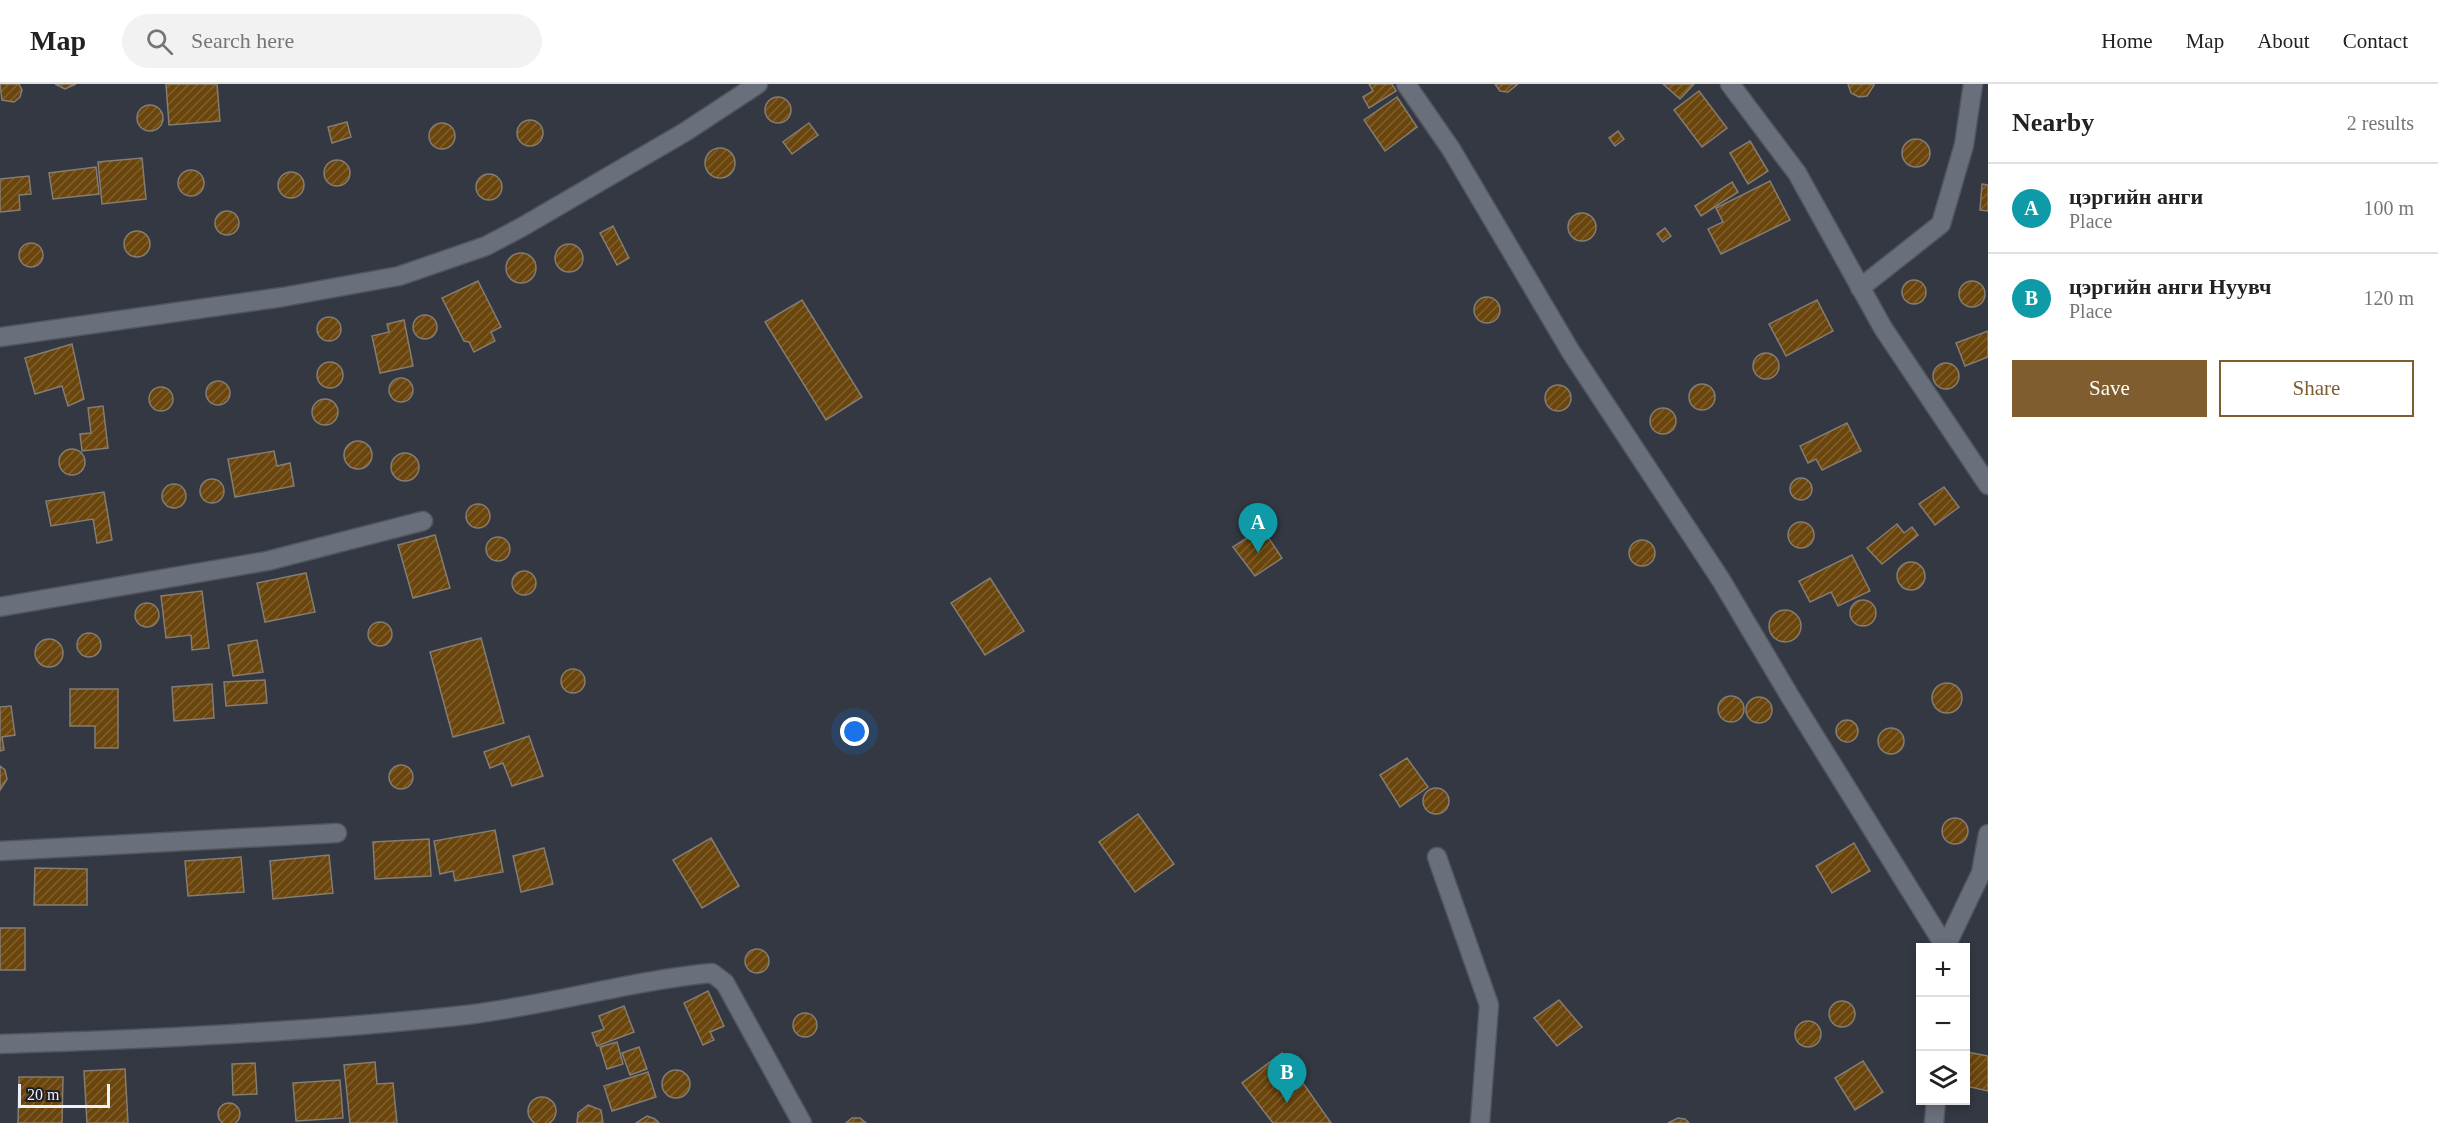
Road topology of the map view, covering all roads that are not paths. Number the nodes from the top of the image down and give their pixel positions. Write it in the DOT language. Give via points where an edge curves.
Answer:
graph roads {
  1 [pos="758,84"];
  2 [pos="1406,84"];
  3 [pos="1730,84"];
  4 [pos="1972,84"];
  5 [pos="1860,288"];
  6 [pos="0,337"];
  7 [pos="1988,485"];
  8 [pos="423,521"];
  9 [pos="0,608"];
  10 [pos="338,833"];
  11 [pos="1988,834"];
  12 [pos="0,851"];
  13 [pos="1437,856"];
  14 [pos="1944,943"];
  15 [pos="1948,943"];
  16 [pos="0,1044"];
  17 [pos="1936,1105"];
  18 [pos="802,1123"];
  19 [pos="1480,1123"];
  20 [pos="1934,1123"];
  1 -- 6 [label="street" via="632,164 522,227 486,246 399,276 283,297"];
  2 -- 14 [label="street" via="1451,149 1577,362 1721,580"];
  3 -- 5 [label="street" via="1797,174"];
  4 -- 5 [label="street" via="1964,145 1941,224"];
  5 -- 7 [label="street"];
  8 -- 9 [label="street" via="267,561"];
  10 -- 12 [label="street"];
  11 -- 15 [label="street" via="1981,873"];
  13 -- 19 [label="street" via="1489,1005"];
  16 -- 18 [label="street" via="153,1039 458,1016 712,973 724,983"];
  17 -- 20 [label="street"];
}
